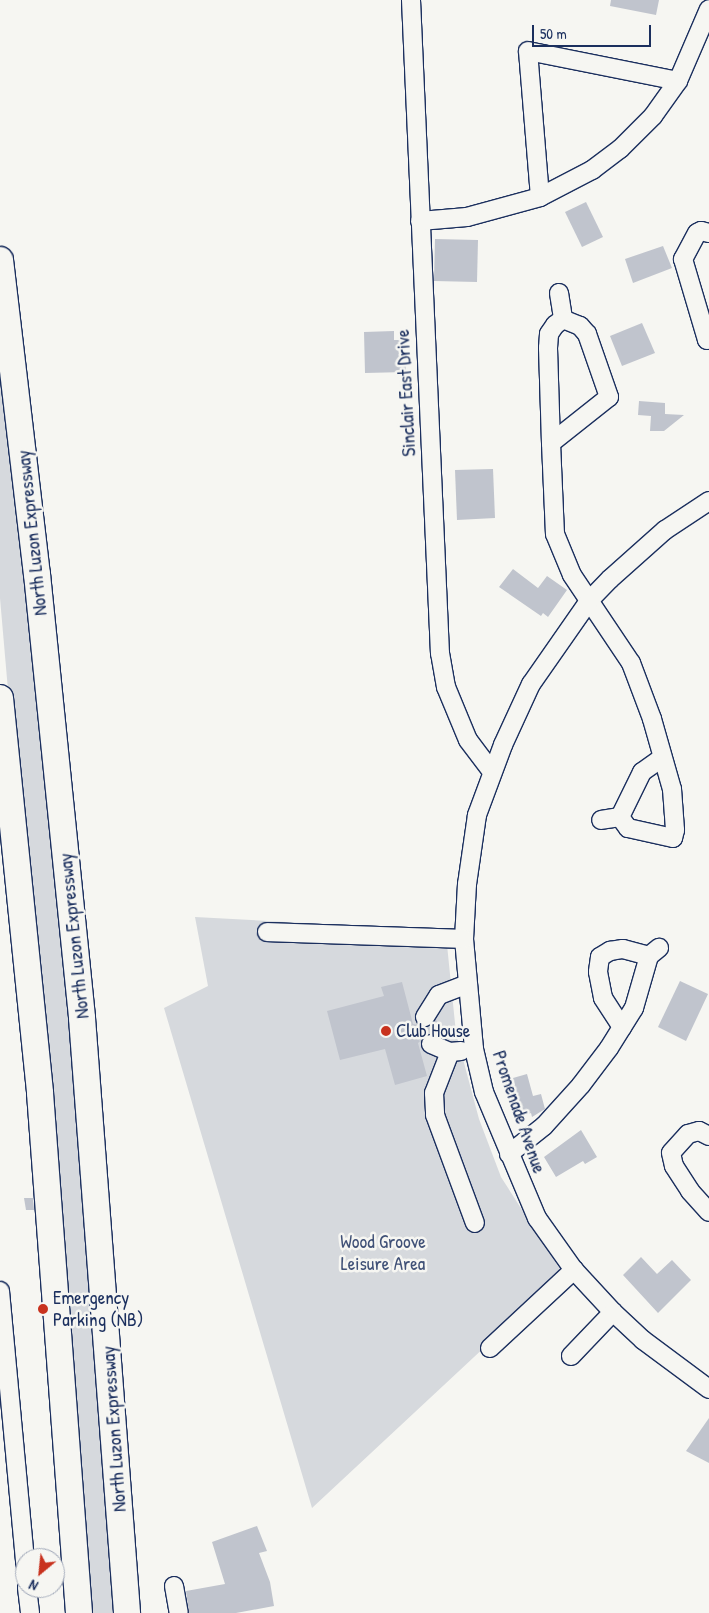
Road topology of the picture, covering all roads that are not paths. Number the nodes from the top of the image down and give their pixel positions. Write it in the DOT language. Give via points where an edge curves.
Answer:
graph roads {
  1 [pos="412,0"];
  2 [pos="709,9"];
  3 [pos="678,81"];
  4 [pos="540,197"];
  5 [pos="420,221"];
  6 [pos="709,233"];
  7 [pos="0,260"];
  8 [pos="559,293"];
  9 [pos="563,319"];
  10 [pos="709,339"];
  11 [pos="551,443"];
  12 [pos="709,501"];
  13 [pos="589,601"];
  14 [pos="0,698"];
  15 [pos="662,758"];
  16 [pos="492,772"];
  17 [pos="620,817"];
  18 [pos="602,820"];
  19 [pos="267,932"];
  20 [pos="464,939"];
  21 [pos="466,984"];
  22 [pos="425,1017"];
  23 [pos="622,1026"];
  24 [pos="431,1044"];
  25 [pos="474,1048"];
  26 [pos="450,1052"];
  27 [pos="709,1136"];
  28 [pos="509,1154"];
  29 [pos="709,1212"];
  30 [pos="475,1223"];
  31 [pos="574,1270"];
  32 [pos="0,1291"];
  33 [pos="613,1312"];
  34 [pos="490,1348"];
  35 [pos="571,1356"];
  36 [pos="3,1358"];
  37 [pos="709,1389"];
  38 [pos="23,1548"];
  39 [pos="174,1586"];
  40 [pos="28,1598"];
  41 [pos="30,1613"];
  42 [pos="79,1613"];
  43 [pos="127,1613"];
  44 [pos="179,1613"];
  1 -- 5 [label="street, Sinclair East Drive"];
  2 -- 3 [label="street"];
  3 -- 4 [label="street" via="652,116 620,149 579,178"];
  3 -- 4 [label="street" via="528,51"];
  4 -- 5 [label="street" via="467,217"];
  5 -- 16 [label="street, Sinclair East Drive" via="440,653 446,688 468,740"];
  6 -- 10 [label="street" via="697,233 683,259"];
  7 -- 43 [label="highway, North Luzon Expressway" via="37,574 82,1018"];
  8 -- 9 [label="street"];
  9 -- 11 [label="street" via="552,330 548,348"];
  9 -- 11 [label="street" via="572,321 586,334 609,397"];
  11 -- 13 [label="street" via="555,534 561,555"];
  12 -- 13 [label="street, Promenade Avenue" via="664,530"];
  13 -- 15 [label="street" via="631,664"];
  13 -- 16 [label="street, Promenade Avenue" via="531,684"];
  14 -- 42 [label="highway" via="40,1092"];
  15 -- 17 [label="street" via="642,772"];
  15 -- 17 [label="street" via="672,789 673,838 628,828"];
  16 -- 20 [label="street, Promenade Avenue" via="477,816 471,851"];
  17 -- 18 [label="street"];
  19 -- 20 [label="street"];
  20 -- 21 [label="street, Promenade Avenue"];
  21 -- 22 [label="street" via="439,995"];
  21 -- 25 [label="street, Promenade Avenue"];
  23 -- 23 [label="street" via="642,990 654,952 623,950 595,953 604,998"];
  23 -- 28 [label="street" via="581,1085 544,1126"];
  24 -- 26 [label="street"];
  25 -- 26 [label="street"];
  25 -- 28 [label="street, Promenade Avenue" via="484,1092"];
  26 -- 30 [label="street" via="434,1093 435,1115"];
  27 -- 29 [label="street" via="699,1131 688,1134 671,1153 674,1166 690,1191"];
  28 -- 31 [label="street, Promenade Avenue" via="537,1218"];
  31 -- 33 [label="street, Promenade Avenue"];
  31 -- 34 [label="street"];
  32 -- 36 [label="street"];
  33 -- 35 [label="street"];
  33 -- 37 [label="street, Promenade Avenue" via="643,1340"];
  36 -- 38 [label="street"];
  39 -- 44 [label="street"];
  40 -- 41 [label="street"];
}
